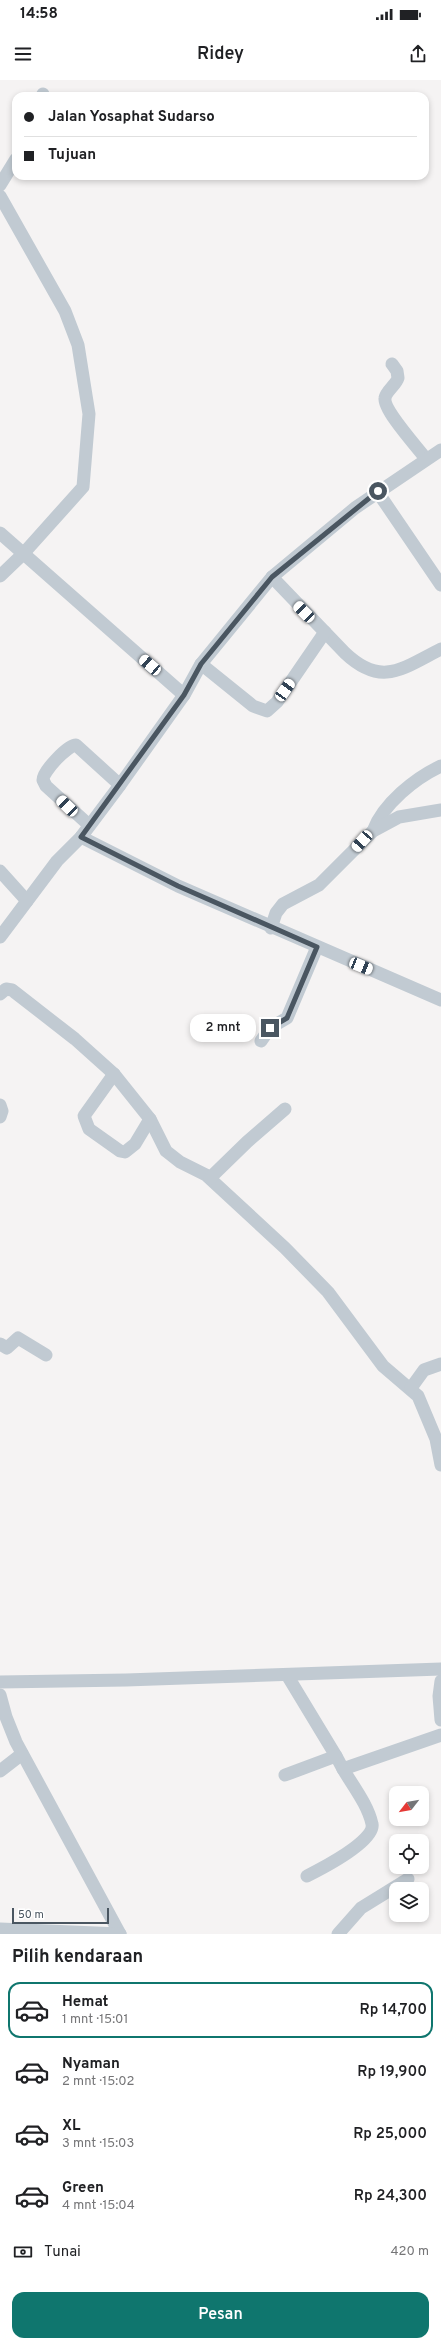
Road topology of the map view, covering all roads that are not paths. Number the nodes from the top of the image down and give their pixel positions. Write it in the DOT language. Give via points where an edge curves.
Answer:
graph roads {
  1 [pos="12,165"];
  2 [pos="0,184"];
  3 [pos="0,196"];
  4 [pos="392,364"];
  5 [pos="441,450"];
  6 [pos="426,459"];
  7 [pos="378,491"];
  8 [pos="0,533"];
  9 [pos="23,554"];
  10 [pos="0,576"];
  11 [pos="272,577"];
  12 [pos="441,585"];
  13 [pos="324,632"];
  14 [pos="441,649"];
  15 [pos="201,664"];
  16 [pos="184,695"];
  17 [pos="441,766"];
  18 [pos="120,785"];
  19 [pos="441,810"];
  20 [pos="88,825"];
  21 [pos="373,831"];
  22 [pos="81,837"];
  23 [pos="0,871"];
  24 [pos="27,901"];
  25 [pos="271,928"];
  26 [pos="0,937"];
  27 [pos="317,947"];
  28 [pos="0,994"];
  29 [pos="441,1000"];
  30 [pos="261,1041"];
  31 [pos="114,1074"];
  32 [pos="0,1105"];
  33 [pos="285,1109"];
  34 [pos="0,1117"];
  35 [pos="150,1119"];
  36 [pos="210,1178"];
  37 [pos="0,1344"];
  38 [pos="46,1355"];
  39 [pos="441,1364"];
  40 [pos="411,1388"];
  41 [pos="441,1465"];
  42 [pos="441,1669"];
  43 [pos="298,1675"];
  44 [pos="441,1681"];
  45 [pos="0,1682"];
  46 [pos="0,1695"];
  47 [pos="441,1720"];
  48 [pos="441,1735"];
  49 [pos="22,1754"];
  50 [pos="336,1756"];
  51 [pos="348,1768"];
  52 [pos="0,1771"];
  53 [pos="285,1775"];
  54 [pos="307,1876"];
  55 [pos="408,1879"];
  56 [pos="8,1931"];
  57 [pos="338,1934"];
  1 -- 2 [label="street"];
  3 -- 9 [label="street" via="65,311 78,345 88,414 83,487"];
  4 -- 6 [label="street" via="398,378 386,395 386,403 396,421"];
  5 -- 6 [label="street"];
  6 -- 7 [label="street"];
  7 -- 11 [label="street"];
  7 -- 12 [label="street"];
  8 -- 9 [label="street"];
  9 -- 10 [label="street"];
  9 -- 16 [label="street"];
  11 -- 13 [label="street"];
  11 -- 15 [label="street"];
  13 -- 14 [label="street" via="353,661 374,672 401,670"];
  13 -- 15 [label="street" via="277,702 267,711 253,706"];
  15 -- 16 [label="street"];
  16 -- 18 [label="street"];
  17 -- 21 [label="street" via="403,793 380,815"];
  18 -- 20 [label="street"];
  18 -- 20 [label="street" via="76,745 69,747 46,770 43,780 46,786"];
  19 -- 21 [label="street" via="399,817"];
  20 -- 22 [label="street"];
  21 -- 25 [label="street" via="319,885 283,904"];
  22 -- 24 [label="street" via="57,862"];
  22 -- 25 [label="street" via="178,886"];
  23 -- 24 [label="street"];
  24 -- 26 [label="street"];
  25 -- 27 [label="street"];
  27 -- 29 [label="street"];
  27 -- 30 [label="street" via="287,1018 270,1028"];
  28 -- 31 [label="street" via="8,988 12,990 76,1039"];
  31 -- 35 [label="street"];
  31 -- 35 [label="street" via="84,1116 89,1129 125,1152 135,1144"];
  32 -- 34 [label="street"];
  33 -- 36 [label="street" via="246,1142"];
  35 -- 36 [label="street" via="166,1151"];
  36 -- 40 [label="street" via="328,1292 383,1366"];
  37 -- 38 [label="street" via="7,1348 19,1338"];
  39 -- 40 [label="street" via="424,1370"];
  40 -- 41 [label="street" via="418,1396 436,1439"];
  42 -- 43 [label="street"];
  43 -- 45 [label="street"];
  43 -- 50 [label="street"];
  44 -- 47 [label="street"];
  46 -- 49 [label="street" via="10,1731"];
  48 -- 51 [label="street"];
  49 -- 52 [label="street"];
  49 -- 56 [label="street" via="120,1934"];
  50 -- 51 [label="street"];
  50 -- 53 [label="street"];
  51 -- 54 [label="street" via="372,1823 372,1830 360,1844"];
  55 -- 57 [label="street" via="361,1908"];
}
